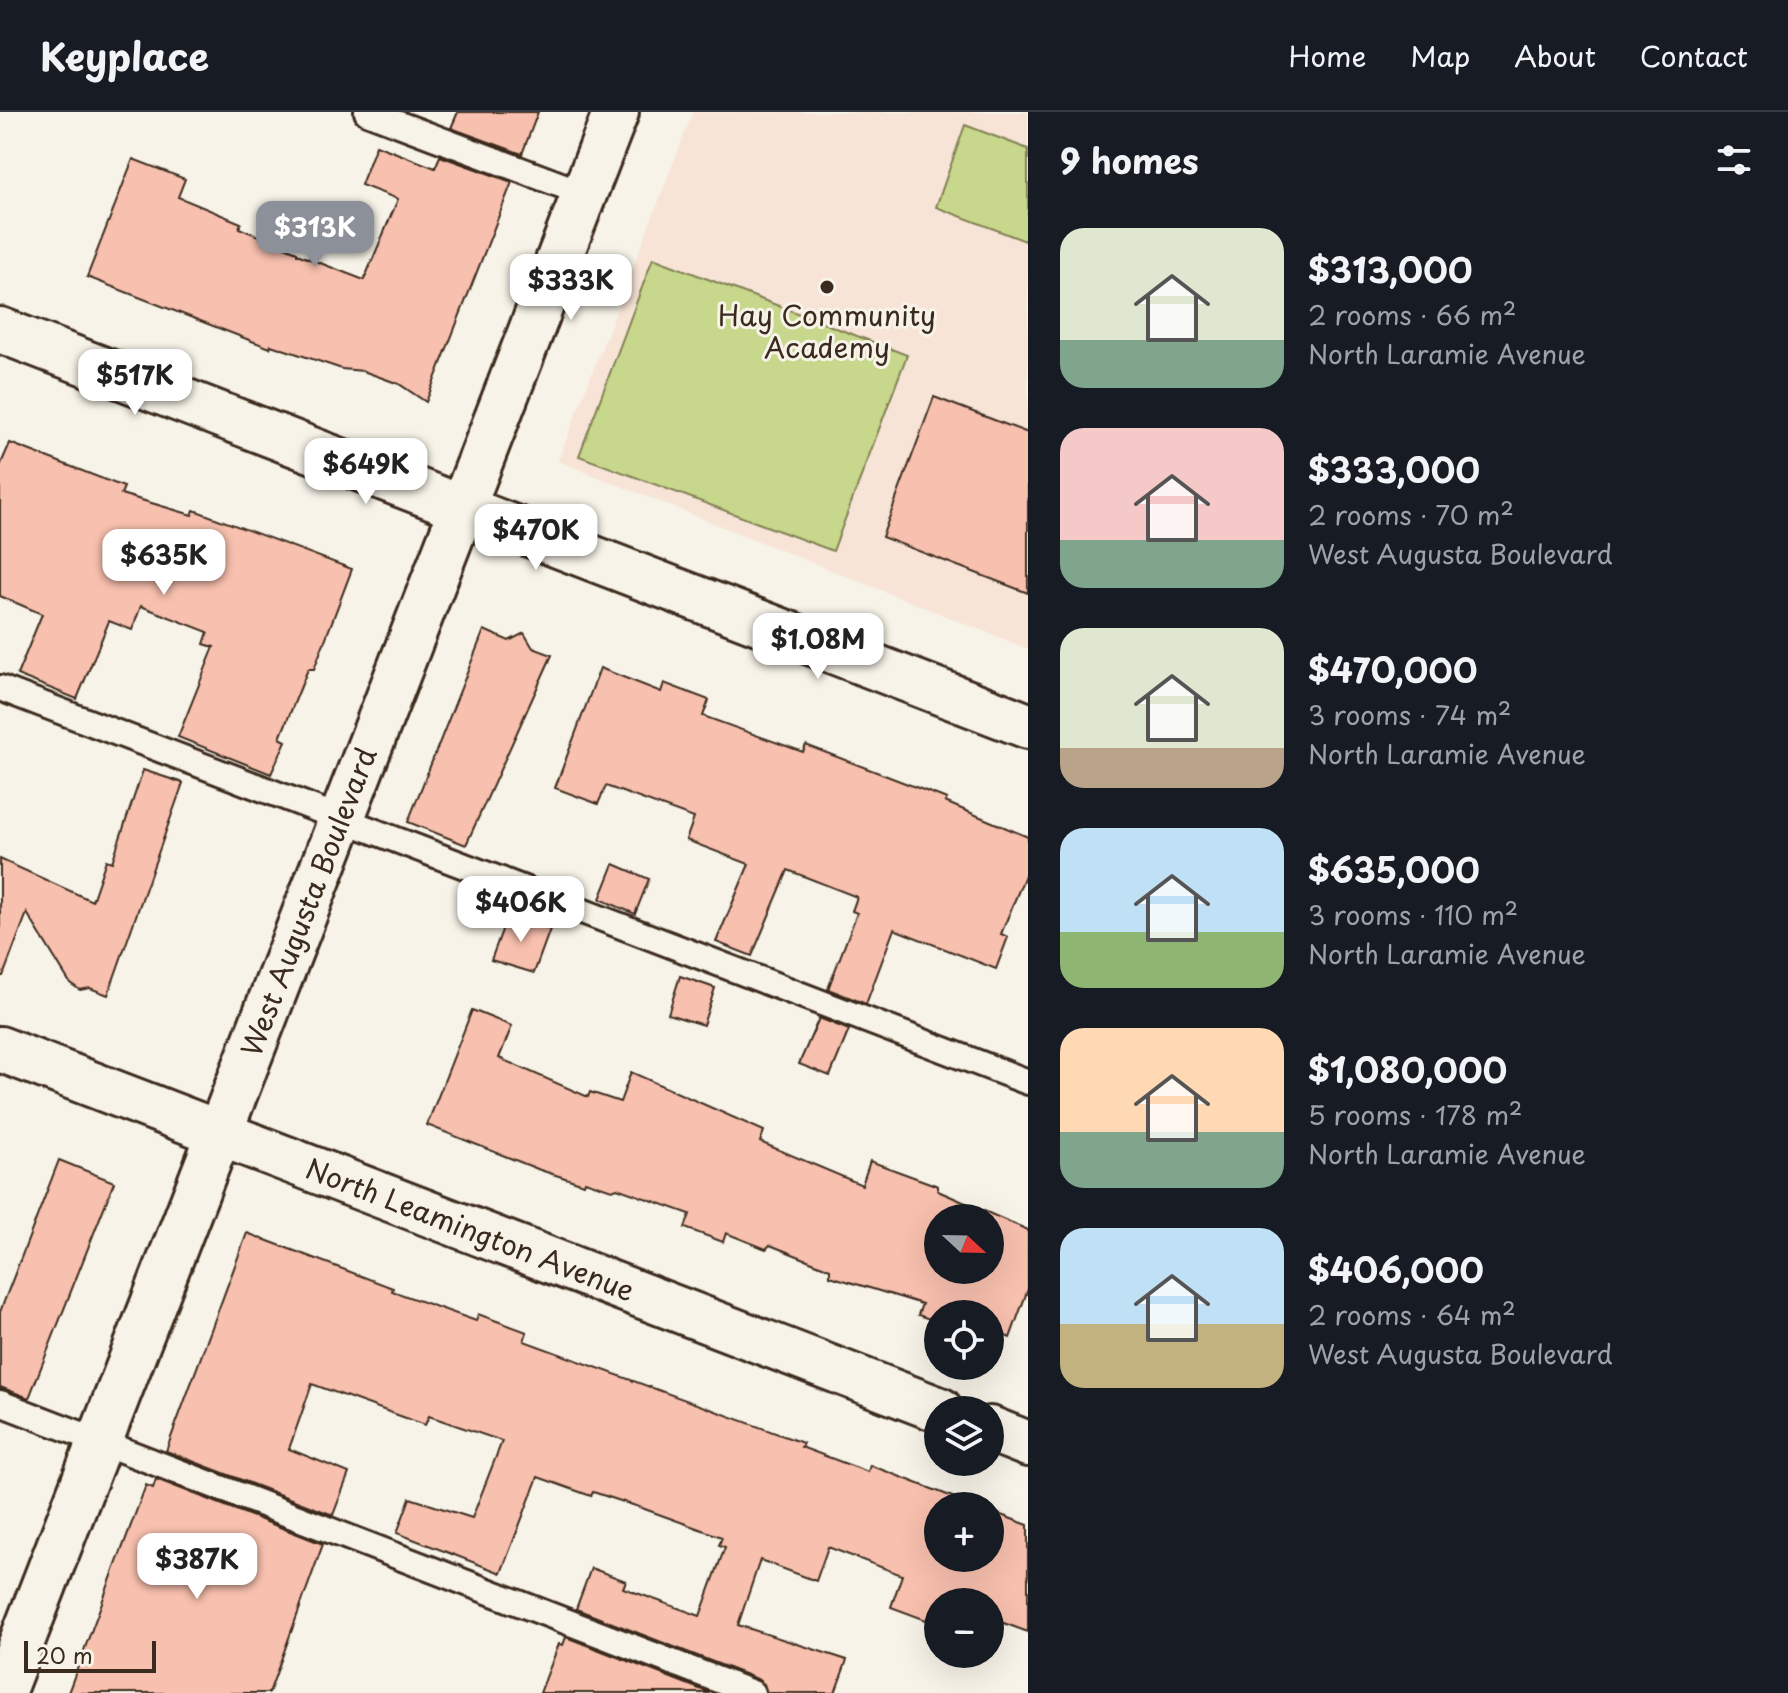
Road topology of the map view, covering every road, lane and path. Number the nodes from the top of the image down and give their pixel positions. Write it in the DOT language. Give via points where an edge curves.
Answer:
graph roads {
  1 [pos="367,112"];
  2 [pos="616,112"];
  3 [pos="585,194"];
  4 [pos="0,330"];
  5 [pos="463,507"];
  6 [pos="0,688"];
  7 [pos="1028,726"];
  8 [pos="341,819"];
  9 [pos="0,1049"];
  10 [pos="1028,1082"];
  11 [pos="219,1133"];
  12 [pos="0,1403"];
  13 [pos="924,1404"];
  14 [pos="1004,1435"];
  15 [pos="100,1441"];
  16 [pos="1028,1444"];
  17 [pos="2,1693"];
  18 [pos="752,1693"];
  1 -- 3 [label="lane"];
  2 -- 3 [label="street, West Augusta Boulevard"];
  3 -- 5 [label="street, West Augusta Boulevard"];
  4 -- 5 [label="street"];
  5 -- 7 [label="street"];
  5 -- 8 [label="street, West Augusta Boulevard"];
  6 -- 8 [label="lane"];
  8 -- 10 [label="lane"];
  8 -- 11 [label="street, West Augusta Boulevard"];
  9 -- 11 [label="street, North Leamington Avenue"];
  11 -- 13 [label="street, North Leamington Avenue"];
  11 -- 15 [label="street, West Augusta Boulevard"];
  12 -- 15 [label="lane"];
  14 -- 16 [label="street"];
  15 -- 17 [label="street, West Augusta Boulevard"];
  15 -- 18 [label="lane"];
}
